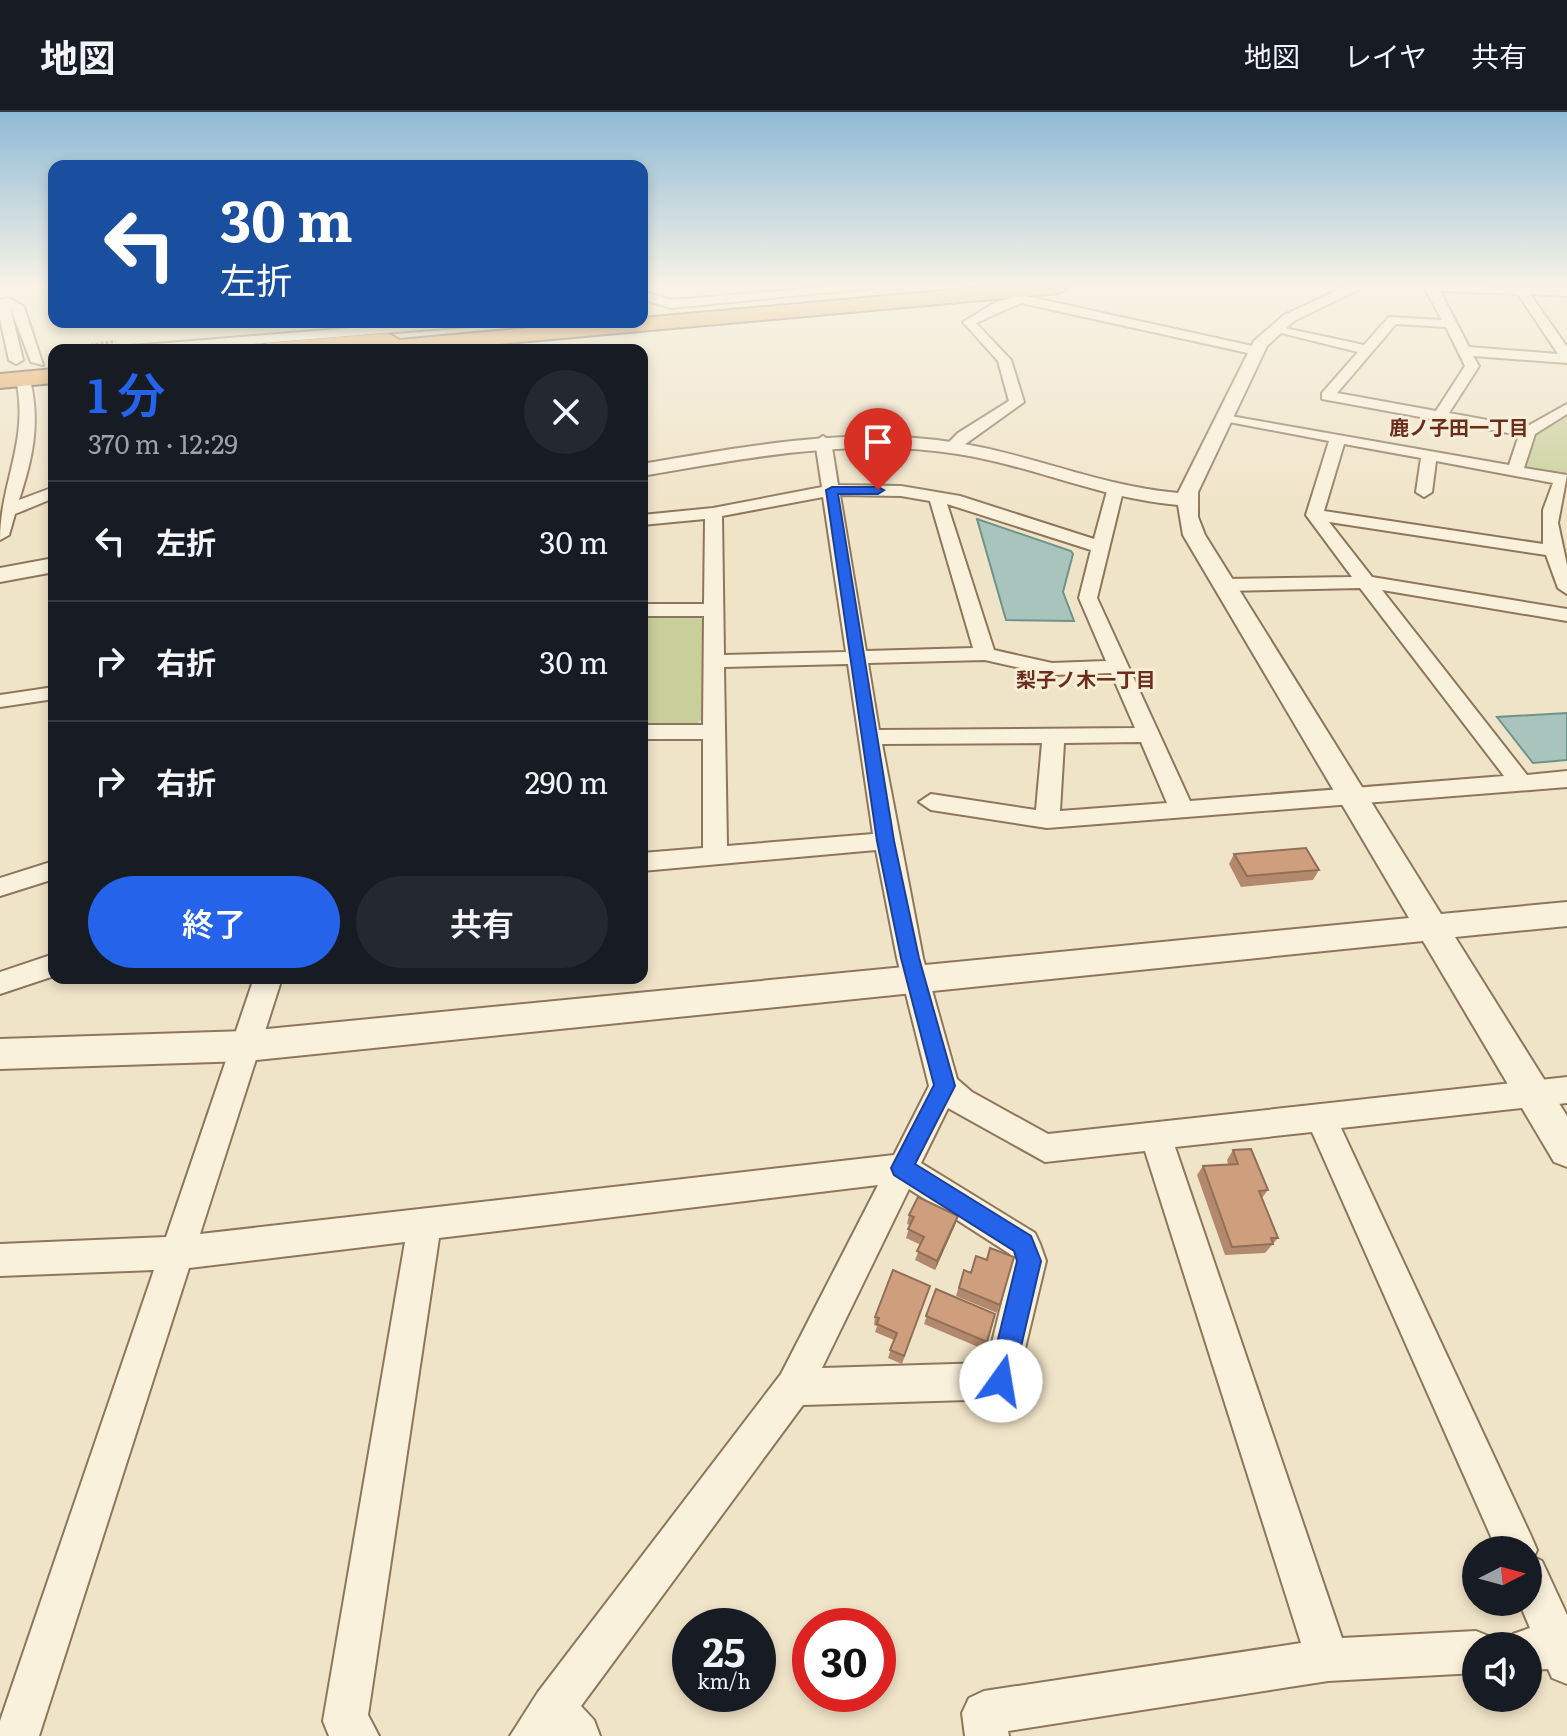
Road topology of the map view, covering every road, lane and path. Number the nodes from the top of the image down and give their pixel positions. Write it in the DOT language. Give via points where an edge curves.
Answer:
graph roads {
  1 [pos="1005,363"];
  2 [pos="1251,363"];
  3 [pos="1356,363"];
  4 [pos="1471,363"];
  5 [pos="0,365"];
  6 [pos="8,366"];
  7 [pos="48,369"];
  8 [pos="48,369"];
  9 [pos="48,369"];
  10 [pos="12,383"];
  11 [pos="1567,408"];
  12 [pos="1440,416"];
  13 [pos="1224,417"];
  14 [pos="1528,432"];
  15 [pos="1338,438"];
  16 [pos="823,441"];
  17 [pos="952,447"];
  18 [pos="1429,455"];
  19 [pos="648,469"];
  20 [pos="1515,471"];
  21 [pos="1565,480"];
  22 [pos="832,490"];
  23 [pos="1115,491"];
  24 [pos="1424,492"];
  25 [pos="48,494"];
  26 [pos="937,497"];
  27 [pos="1186,500"];
  28 [pos="6,512"];
  29 [pos="713,513"];
  30 [pos="1314,515"];
  31 [pos="648,519"];
  32 [pos="0,535"];
  33 [pos="1100,547"];
  34 [pos="1553,551"];
  35 [pos="48,566"];
  36 [pos="0,575"];
  37 [pos="1366,582"];
  38 [pos="1225,585"];
  39 [pos="1567,588"];
  40 [pos="648,610"];
  41 [pos="714,610"];
  42 [pos="1567,615"];
  43 [pos="985,654"];
  44 [pos="860,658"];
  45 [pos="713,661"];
  46 [pos="1118,667"];
  47 [pos="48,694"];
  48 [pos="0,701"];
  49 [pos="648,732"];
  50 [pos="713,732"];
  51 [pos="1054,735"];
  52 [pos="1147,735"];
  53 [pos="869,737"];
  54 [pos="1567,779"];
  55 [pos="1521,783"];
  56 [pos="1354,798"];
  57 [pos="931,802"];
  58 [pos="1182,810"];
  59 [pos="1047,820"];
  60 [pos="886,841"];
  61 [pos="715,855"];
  62 [pos="648,861"];
  63 [pos="48,872"];
  64 [pos="0,887"];
  65 [pos="1567,914"];
  66 [pos="1434,927"];
  67 [pos="48,967"];
  68 [pos="917,979"];
  69 [pos="0,983"];
  70 [pos="266,984"];
  71 [pos="246,1046"];
  72 [pos="0,1054"];
  73 [pos="944,1086"];
  74 [pos="1567,1090"];
  75 [pos="1533,1094"];
  76 [pos="1321,1117"];
  77 [pos="1156,1136"];
  78 [pos="1567,1150"];
  79 [pos="902,1168"];
  80 [pos="425,1223"];
  81 [pos="178,1253"];
  82 [pos="0,1260"];
  83 [pos="794,1387"];
  84 [pos="1511,1536"];
  85 [pos="1541,1616"];
  86 [pos="1462,1653"];
  87 [pos="1552,1653"];
  88 [pos="1328,1660"];
  89 [pos="554,1726"];
  90 [pos="17,1736"];
  91 [pos="357,1736"];
  92 [pos="987,1736"];
  1 -- 17 [label="street" via="1008,387 1017,402"];
  2 -- 13 [label="street"];
  3 -- 12 [label="street" via="1327,396"];
  4 -- 12 [label="street"];
  5 -- 8 [label="street"];
  6 -- 7 [label="highway"];
  9 -- 10 [label="highway"];
  10 -- 28 [label="street" via="31,409 32,431"];
  11 -- 14 [label="street"];
  12 -- 14 [label="street"];
  13 -- 15 [label="street"];
  13 -- 27 [label="street"];
  14 -- 20 [label="street"];
  15 -- 18 [label="street"];
  15 -- 30 [label="street"];
  16 -- 17 [label="street"];
  16 -- 19 [label="street"];
  16 -- 22 [label="street"];
  17 -- 23 [label="street" via="1028,463"];
  18 -- 20 [label="street"];
  18 -- 24 [label="street"];
  20 -- 21 [label="street"];
  21 -- 34 [label="street" via="1546,527"];
  22 -- 26 [label="street"];
  22 -- 29 [label="street"];
  22 -- 44 [label="street"];
  23 -- 27 [label="street"];
  23 -- 33 [label="street"];
  25 -- 28 [label="street"];
  26 -- 33 [label="street"];
  26 -- 43 [label="street"];
  27 -- 38 [label="street" via="1194,535"];
  28 -- 32 [label="street"];
  29 -- 31 [label="street"];
  29 -- 41 [label="street"];
  30 -- 34 [label="street"];
  30 -- 37 [label="street"];
  33 -- 46 [label="street" via="1088,598"];
  34 -- 39 [label="street"];
  35 -- 36 [label="street"];
  37 -- 38 [label="street"];
  37 -- 42 [label="street"];
  37 -- 55 [label="street"];
  38 -- 56 [label="street"];
  40 -- 41 [label="street"];
  41 -- 45 [label="street"];
  43 -- 44 [label="street"];
  43 -- 46 [label="street" via="1052,669"];
  44 -- 45 [label="street"];
  44 -- 53 [label="street"];
  45 -- 50 [label="street"];
  46 -- 52 [label="street"];
  47 -- 48 [label="street"];
  49 -- 50 [label="street"];
  50 -- 61 [label="street"];
  51 -- 52 [label="street"];
  51 -- 53 [label="street"];
  51 -- 59 [label="street"];
  52 -- 58 [label="street"];
  53 -- 60 [label="street"];
  54 -- 55 [label="street"];
  55 -- 56 [label="street"];
  56 -- 58 [label="street"];
  56 -- 66 [label="street"];
  57 -- 59 [label="street"];
  58 -- 59 [label="street"];
  60 -- 61 [label="street"];
  60 -- 68 [label="street"];
  61 -- 62 [label="street"];
  63 -- 64 [label="street"];
  65 -- 66 [label="street"];
  66 -- 68 [label="street"];
  66 -- 75 [label="street"];
  67 -- 69 [label="street"];
  68 -- 71 [label="street"];
  68 -- 73 [label="street"];
  70 -- 71 [label="street"];
  71 -- 72 [label="street"];
  71 -- 81 [label="street"];
  73 -- 77 [label="street" via="1045,1148"];
  73 -- 79 [label="street"];
  74 -- 75 [label="street"];
  75 -- 76 [label="street"];
  75 -- 78 [label="street"];
  76 -- 77 [label="street"];
  76 -- 84 [label="street"];
  77 -- 88 [label="street"];
  79 -- 80 [label="street"];
  79 -- 83 [label="street"];
  79 -- 83 [label="street" via="1023,1244 1029,1261 1001,1381"];
  80 -- 81 [label="street"];
  80 -- 91 [label="street" via="345,1721"];
  81 -- 82 [label="street"];
  81 -- 90 [label="street"];
  83 -- 89 [label="street"];
  85 -- 87 [label="street"];
  86 -- 88 [label="street"];
  88 -- 92 [label="street" via="984,1713"];
}
